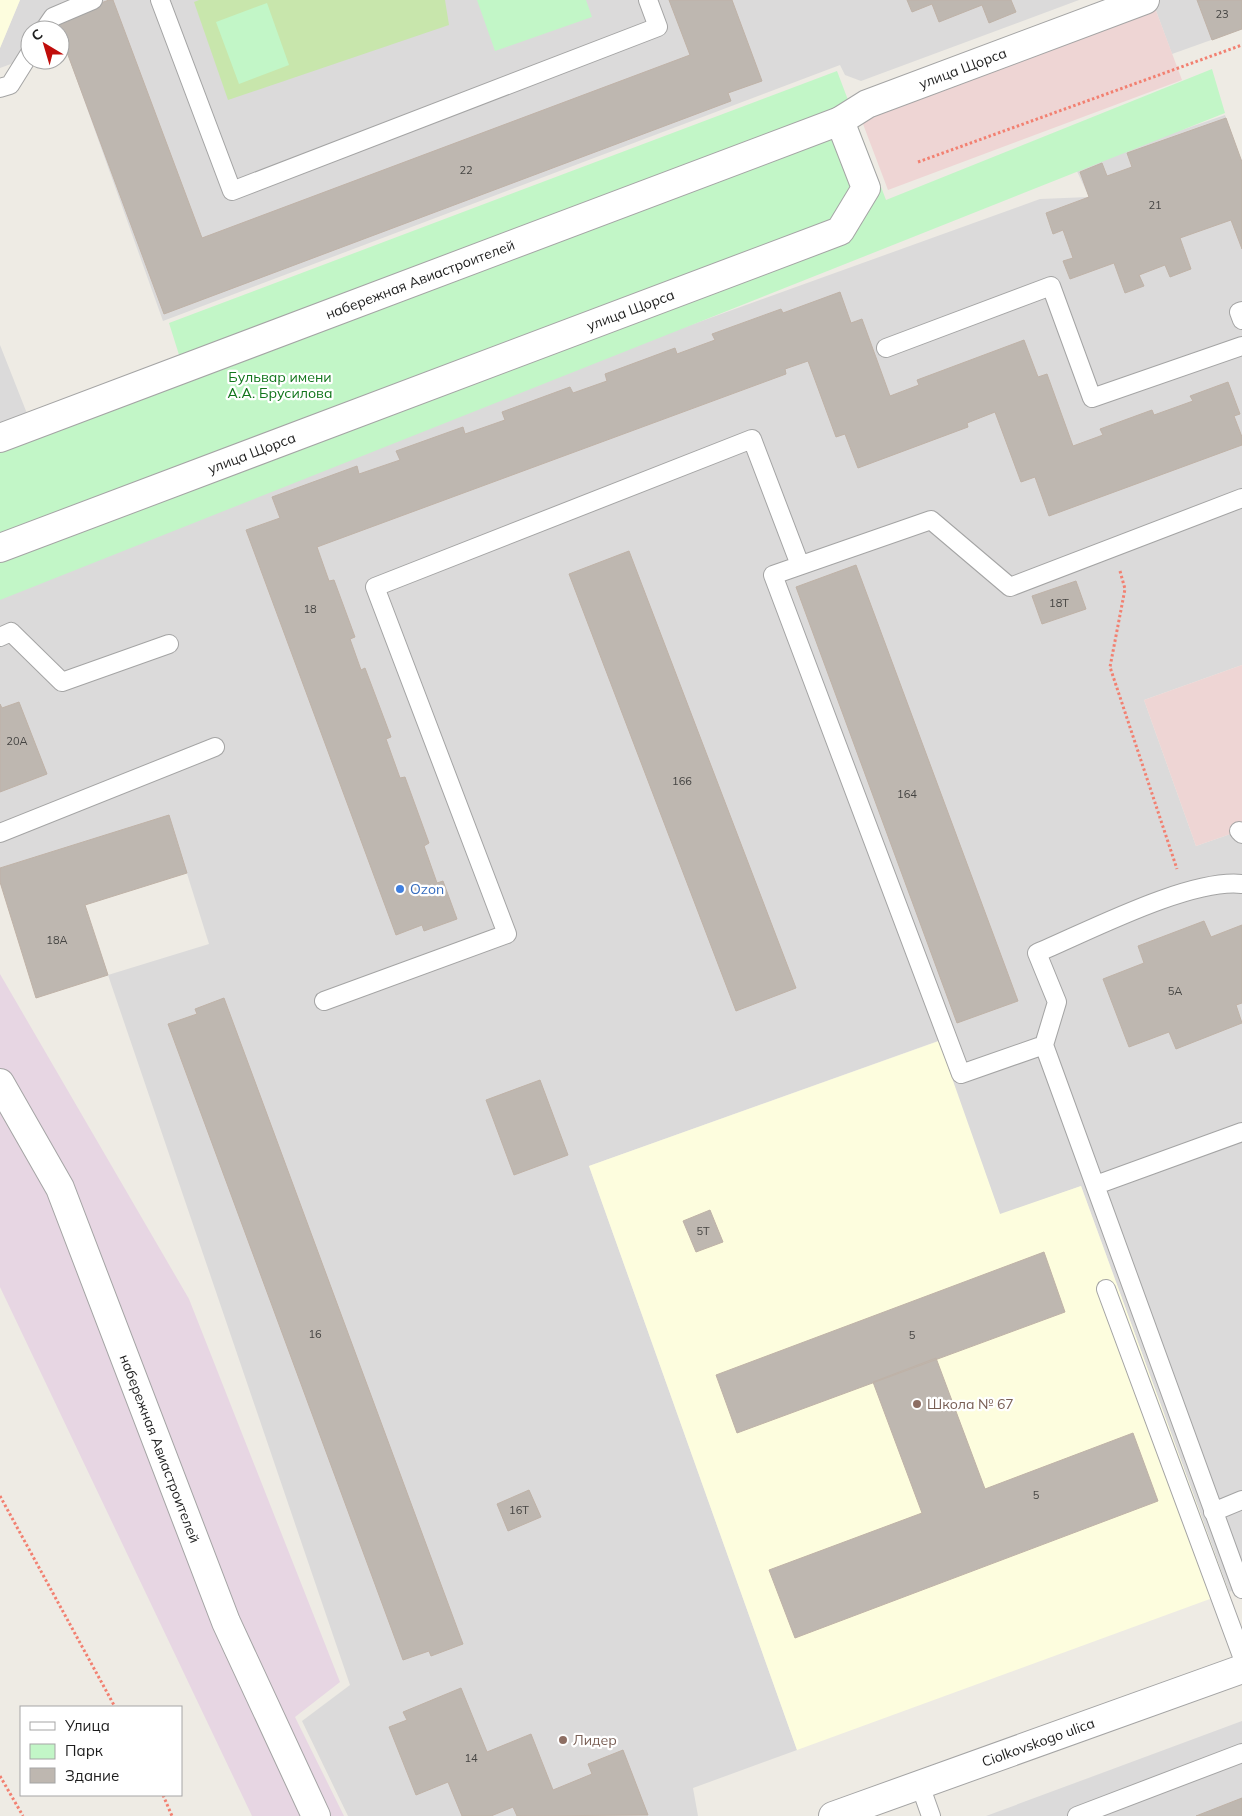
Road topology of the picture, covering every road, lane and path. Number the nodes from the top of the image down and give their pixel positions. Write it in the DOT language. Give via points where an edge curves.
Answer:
graph roads {
  1 [pos="94,0"];
  2 [pos="160,0"];
  3 [pos="648,0"];
  4 [pos="1145,0"];
  5 [pos="51,20"];
  6 [pos="1242,45"];
  7 [pos="20,69"];
  8 [pos="0,88"];
  9 [pos="840,121"];
  10 [pos="918,162"];
  11 [pos="1242,311"];
  12 [pos="1242,320"];
  13 [pos="1242,346"];
  14 [pos="886,348"];
  15 [pos="0,438"];
  16 [pos="1242,498"];
  17 [pos="1113,547"];
  18 [pos="0,548"];
  19 [pos="800,565"];
  20 [pos="0,636"];
  21 [pos="169,644"];
  22 [pos="215,747"];
  23 [pos="0,833"];
  24 [pos="1242,884"];
  25 [pos="1185,893"];
  26 [pos="324,1001"];
  27 [pos="1044,1045"];
  28 [pos="0,1083"];
  29 [pos="1242,1132"];
  30 [pos="1096,1185"];
  31 [pos="1106,1289"];
  32 [pos="0,1496"];
  33 [pos="1242,1500"];
  34 [pos="1214,1512"];
  35 [pos="1242,1589"];
  36 [pos="1242,1656"];
  37 [pos="1242,1669"];
  38 [pos="114,1706"];
  39 [pos="1242,1753"];
  40 [pos="0,1776"];
  41 [pos="920,1785"];
  42 [pos="163,1796"];
  43 [pos="23,1816"];
  44 [pos="172,1816"];
  45 [pos="316,1816"];
  46 [pos="833,1816"];
  47 [pos="931,1816"];
  48 [pos="1077,1816"];
  1 -- 5 [label="lane"];
  2 -- 3 [label="lane" via="232,191 658,27"];
  4 -- 9 [label="street, улица Щорса" via="867,104"];
  6 -- 10 [label="path"];
  7 -- 8 [label="lane" via="10,85"];
  9 -- 15 [label="street, набережная Авиастроителей"];
  9 -- 18 [label="street, улица Щорса" via="866,188 840,232"];
  11 -- 12 [label="lane" via="1239,312"];
  13 -- 14 [label="lane" via="1092,398 1051,286"];
  16 -- 17 [label="lane"];
  17 -- 19 [label="lane" via="1010,586 931,520"];
  17 -- 25 [label="path" via="1125,589 1110,667"];
  19 -- 26 [label="lane" via="752,439 375,587 507,934"];
  19 -- 27 [label="lane" via="773,575 961,1074"];
  20 -- 21 [label="lane" via="11,632 62,682"];
  22 -- 23 [label="lane"];
  24 -- 25 [label="lane" via="1225,882"];
  25 -- 27 [label="lane" via="1160,900 1037,953 1057,1002"];
  27 -- 30 [label="lane"];
  28 -- 45 [label="street, набережная Авиастроителей" via="60,1188 226,1622"];
  29 -- 30 [label="lane"];
  30 -- 34 [label="lane"];
  31 -- 36 [label="lane"];
  32 -- 38 [label="path"];
  33 -- 34 [label="lane"];
  34 -- 35 [label="lane"];
  37 -- 41 [label="street, Ciolkovskogo ulica"];
  39 -- 48 [label="lane"];
  40 -- 43 [label="path"];
  41 -- 46 [label="street, Ciolkovskogo ulica"];
  41 -- 47 [label="lane"];
  42 -- 44 [label="path"];
}
